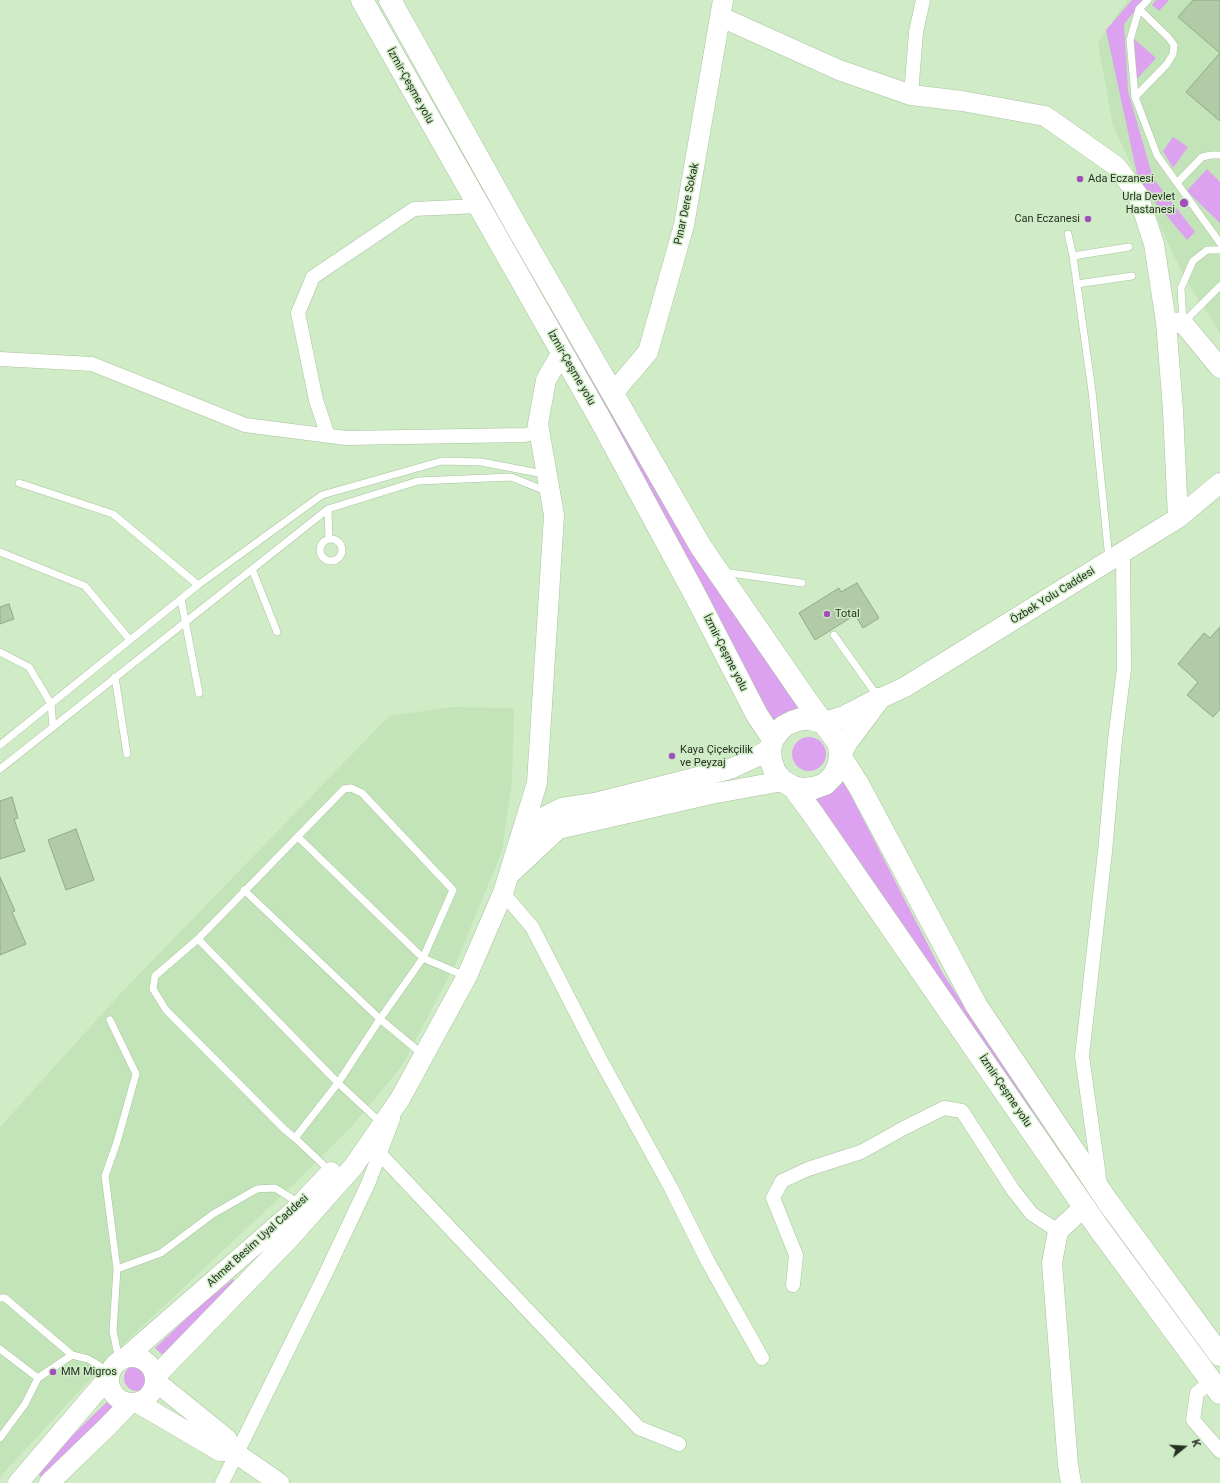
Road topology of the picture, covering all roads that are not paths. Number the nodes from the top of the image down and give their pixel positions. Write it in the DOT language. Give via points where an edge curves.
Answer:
graph roads {
  1 [pos="362,0"];
  2 [pos="390,0"];
  3 [pos="923,0"];
  4 [pos="1148,0"];
  5 [pos="722,8"];
  6 [pos="1139,9"];
  7 [pos="911,95"];
  8 [pos="1135,97"];
  9 [pos="1220,155"];
  10 [pos="1176,183"];
  11 [pos="478,206"];
  12 [pos="1068,234"];
  13 [pos="1220,243"];
  14 [pos="1129,246"];
  15 [pos="1220,250"];
  16 [pos="1073,256"];
  17 [pos="1132,276"];
  18 [pos="1077,284"];
  19 [pos="1220,286"];
  20 [pos="1174,322"];
  21 [pos="562,352"];
  22 [pos="0,359"];
  23 [pos="1220,368"];
  24 [pos="613,393"];
  25 [pos="539,432"];
  26 [pos="328,436"];
  27 [pos="19,483"];
  28 [pos="548,483"];
  29 [pos="1220,483"];
  30 [pos="328,509"];
  31 [pos="1178,518"];
  32 [pos="329,539"];
  33 [pos="0,552"];
  34 [pos="1116,557"];
  35 [pos="252,569"];
  36 [pos="718,571"];
  37 [pos="802,583"];
  38 [pos="198,585"];
  39 [pos="181,599"];
  40 [pos="186,621"];
  41 [pos="276,632"];
  42 [pos="834,635"];
  43 [pos="130,640"];
  44 [pos="0,652"];
  45 [pos="115,677"];
  46 [pos="199,693"];
  47 [pos="879,698"];
  48 [pos="51,704"];
  49 [pos="825,723"];
  50 [pos="53,727"];
  51 [pos="772,744"];
  52 [pos="0,745"];
  53 [pos="126,754"];
  54 [pos="840,756"];
  55 [pos="0,769"];
  56 [pos="788,784"];
  57 [pos="298,837"];
  58 [pos="506,884"];
  59 [pos="244,890"];
  60 [pos="198,940"];
  61 [pos="423,958"];
  62 [pos="467,976"];
  63 [pos="380,1019"];
  64 [pos="110,1020"];
  65 [pos="424,1056"];
  66 [pos="338,1083"];
  67 [pos="400,1099"];
  68 [pos="379,1121"];
  69 [pos="295,1138"];
  70 [pos="380,1154"];
  71 [pos="331,1172"];
  72 [pos="1101,1191"];
  73 [pos="1084,1207"];
  74 [pos="295,1210"];
  75 [pos="1058,1231"];
  76 [pos="117,1269"];
  77 [pos="793,1285"];
  78 [pos="0,1298"];
  79 [pos="0,1349"];
  80 [pos="72,1355"];
  81 [pos="1220,1355"];
  82 [pos="762,1358"];
  83 [pos="116,1367"];
  84 [pos="38,1378"];
  85 [pos="155,1379"];
  86 [pos="1216,1387"];
  87 [pos="133,1403"];
  88 [pos="0,1438"];
  89 [pos="679,1444"];
  90 [pos="1220,1451"];
  91 [pos="234,1452"];
  92 [pos="18,1483"];
  93 [pos="49,1483"];
  94 [pos="222,1483"];
  95 [pos="279,1483"];
  96 [pos="1072,1483"];
  1 -- 11 [label="highway, İzmir-Çeşme yolu"];
  2 -- 24 [label="highway"];
  3 -- 7 [label="street" via="916,32"];
  4 -- 6 [label="lane"];
  5 -- 7 [label="main road" via="839,70"];
  5 -- 24 [label="main road, Pınar Dere Sokak" via="684,225 648,352"];
  6 -- 8 [label="lane" via="1130,40"];
  6 -- 8 [label="lane" via="1174,45 1173,54 1167,64"];
  7 -- 20 [label="main road" via="1045,116 1116,166 1138,195 1154,244"];
  8 -- 10 [label="lane" via="1157,155"];
  9 -- 10 [label="lane" via="1202,157"];
  10 -- 13 [label="lane"];
  11 -- 21 [label="highway, İzmir-Çeşme yolu"];
  11 -- 26 [label="street" via="414,209 313,277 298,313 316,400"];
  12 -- 16 [label="lane"];
  14 -- 16 [label="lane"];
  15 -- 20 [label="lane" via="1207,250 1193,261 1181,288"];
  16 -- 18 [label="lane"];
  17 -- 18 [label="lane"];
  18 -- 34 [label="lane"];
  19 -- 20 [label="lane"];
  20 -- 23 [label="main road"];
  20 -- 31 [label="main road"];
  21 -- 25 [label="main road" via="546,380 538,424"];
  21 -- 51 [label="highway, İzmir-Çeşme yolu" via="694,592"];
  22 -- 26 [label="street" via="92,364 245,425"];
  24 -- 36 [label="highway" via="697,540"];
  25 -- 26 [label="street" via="525,435 354,438"];
  25 -- 28 [label="main road"];
  27 -- 38 [label="lane" via="113,514"];
  28 -- 30 [label="lane" via="511,478 418,481"];
  28 -- 38 [label="lane" via="481,462 442,461 322,495"];
  28 -- 58 [label="main road" via="554,515 537,782"];
  29 -- 31 [label="main road, Özbek Yolu Caddesi"];
  30 -- 32 [label="lane"];
  30 -- 35 [label="lane"];
  31 -- 34 [label="main road, Özbek Yolu Caddesi"];
  33 -- 43 [label="lane" via="84,586"];
  34 -- 47 [label="main road, Özbek Yolu Caddesi" via="905,687"];
  34 -- 72 [label="street" via="1124,669 1082,1056"];
  35 -- 40 [label="lane"];
  35 -- 41 [label="lane"];
  36 -- 37 [label="lane"];
  36 -- 49 [label="highway"];
  38 -- 39 [label="lane"];
  39 -- 40 [label="lane"];
  39 -- 43 [label="lane"];
  40 -- 45 [label="lane"];
  40 -- 46 [label="lane"];
  42 -- 47 [label="lane"];
  43 -- 48 [label="lane"];
  44 -- 48 [label="lane" via="29,667"];
  45 -- 50 [label="lane"];
  45 -- 53 [label="lane"];
  47 -- 49 [label="highway" via="844,717"];
  47 -- 54 [label="highway"];
  48 -- 50 [label="lane"];
  48 -- 52 [label="lane"];
  49 -- 51 [label="highway" via="810,719 792,722 778,732"];
  49 -- 54 [label="highway" via="839,744"];
  50 -- 55 [label="lane"];
  51 -- 56 [label="highway" via="771,761 775,772"];
  51 -- 58 [label="main road" via="756,757 730,769 595,803 562,808 538,820 525,840"];
  54 -- 56 [label="highway" via="833,776 824,784 804,790"];
  54 -- 72 [label="highway" via="860,786 976,1005"];
  56 -- 58 [label="main road" via="711,794 558,829"];
  56 -- 73 [label="highway, İzmir-Çeşme yolu" via="818,820"];
  57 -- 59 [label="lane"];
  57 -- 61 [label="lane"];
  57 -- 61 [label="lane" via="344,789 351,788 362,793 454,890"];
  58 -- 62 [label="main road, Ahmet Besim Uyal Caddesi"];
  58 -- 82 [label="street" via="532,927 672,1188 707,1260"];
  59 -- 60 [label="lane"];
  59 -- 63 [label="lane"];
  60 -- 66 [label="lane"];
  60 -- 69 [label="lane" via="155,976 154,989 166,1010"];
  61 -- 62 [label="lane"];
  61 -- 63 [label="lane"];
  62 -- 65 [label="main road, Ahmet Besim Uyal Caddesi"];
  63 -- 65 [label="lane"];
  63 -- 66 [label="lane"];
  64 -- 76 [label="lane" via="136,1074 105,1176"];
  65 -- 67 [label="main road, Ahmet Besim Uyal Caddesi"];
  66 -- 68 [label="lane"];
  66 -- 69 [label="lane"];
  67 -- 68 [label="main road, Ahmet Besim Uyal Caddesi"];
  67 -- 70 [label="street"];
  67 -- 85 [label="main road, Ahmet Besim Uyal Caddesi" via="353,1167 289,1239"];
  68 -- 71 [label="main road, Ahmet Besim Uyal Caddesi"];
  69 -- 71 [label="lane"];
  70 -- 89 [label="street" via="639,1428"];
  70 -- 91 [label="street" via="324,1277"];
  71 -- 74 [label="main road, Ahmet Besim Uyal Caddesi"];
  72 -- 81 [label="highway"];
  73 -- 75 [label="main road"];
  73 -- 86 [label="highway, İzmir-Çeşme yolu"];
  74 -- 76 [label="lane" via="290,1198 275,1188 257,1189 213,1214 161,1253"];
  74 -- 83 [label="main road, Ahmet Besim Uyal Caddesi"];
  75 -- 77 [label="street" via="1032,1214 1012,1190 962,1111 944,1108 861,1152 808,1169 782,1181 773,1198 796,1255"];
  75 -- 96 [label="main road" via="1052,1263 1068,1465"];
  76 -- 83 [label="lane" via="113,1331"];
  78 -- 80 [label="lane" via="5,1298"];
  79 -- 84 [label="lane"];
  80 -- 83 [label="lane"];
  80 -- 84 [label="lane"];
  83 -- 85 [label="main road" via="132,1357 144,1361 153,1371"];
  83 -- 87 [label="main road" via="109,1386 116,1398 122,1402"];
  83 -- 92 [label="main road, Ahmet Besim Uyal Caddesi"];
  84 -- 88 [label="lane" via="25,1404"];
  85 -- 87 [label="main road" via="150,1395"];
  85 -- 91 [label="main road" via="227,1439"];
  86 -- 90 [label="street" via="1197,1393 1192,1420"];
  87 -- 91 [label="main road" via="220,1451"];
  87 -- 93 [label="main road"];
  91 -- 94 [label="street"];
  91 -- 95 [label="main road"];
}
